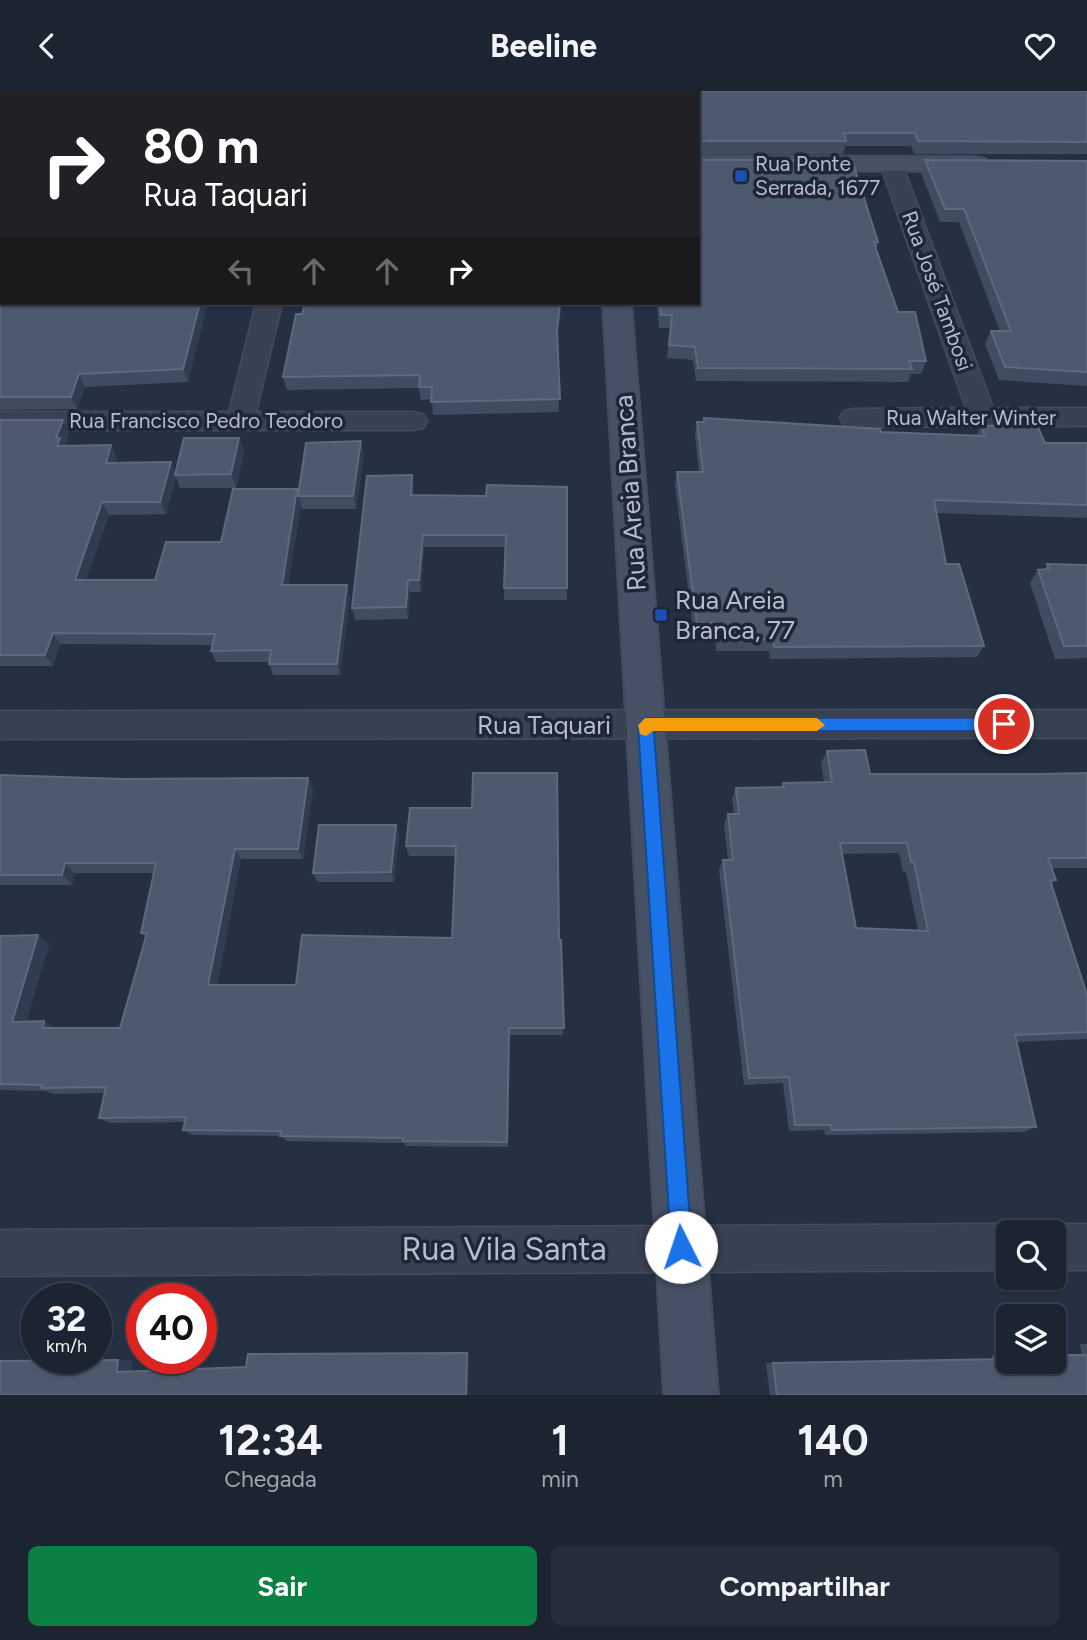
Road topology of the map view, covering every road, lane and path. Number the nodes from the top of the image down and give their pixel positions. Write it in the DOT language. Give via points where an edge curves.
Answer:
graph roads {
  1 [pos="700,163"];
  2 [pos="891,164"];
  3 [pos="1003,164"];
  4 [pos="269,305"];
  5 [pos="617,305"];
  6 [pos="1087,417"];
  7 [pos="854,418"];
  8 [pos="983,418"];
  9 [pos="0,421"];
  10 [pos="240,421"];
  11 [pos="413,421"];
  12 [pos="1087,724"];
  13 [pos="0,725"];
  14 [pos="645,725"];
  15 [pos="681,1247"];
  16 [pos="996,1247"];
  17 [pos="1066,1247"];
  18 [pos="1087,1247"];
  19 [pos="0,1253"];
  20 [pos="691,1395"];
  1 -- 2 [label="street"];
  2 -- 3 [label="street"];
  2 -- 8 [label="street, Rua José Tambosi"];
  4 -- 10 [label="street"];
  5 -- 14 [label="street, Rua Areia Branca"];
  6 -- 8 [label="street, Rua Walter Winter"];
  7 -- 8 [label="street, Rua Walter Winter"];
  9 -- 10 [label="street, Rua Francisco Pedro Teodoro"];
  10 -- 11 [label="street, Rua Francisco Pedro Teodoro"];
  12 -- 14 [label="street, Rua Taquari"];
  13 -- 14 [label="street, Rua Taquari"];
  14 -- 15 [label="street, Rua Areia Branca"];
  15 -- 16 [label="street, Rua Vila Santa"];
  15 -- 19 [label="street, Rua Vila Santa"];
  15 -- 20 [label="street, Rua Areia Branca"];
  17 -- 18 [label="street"];
}
